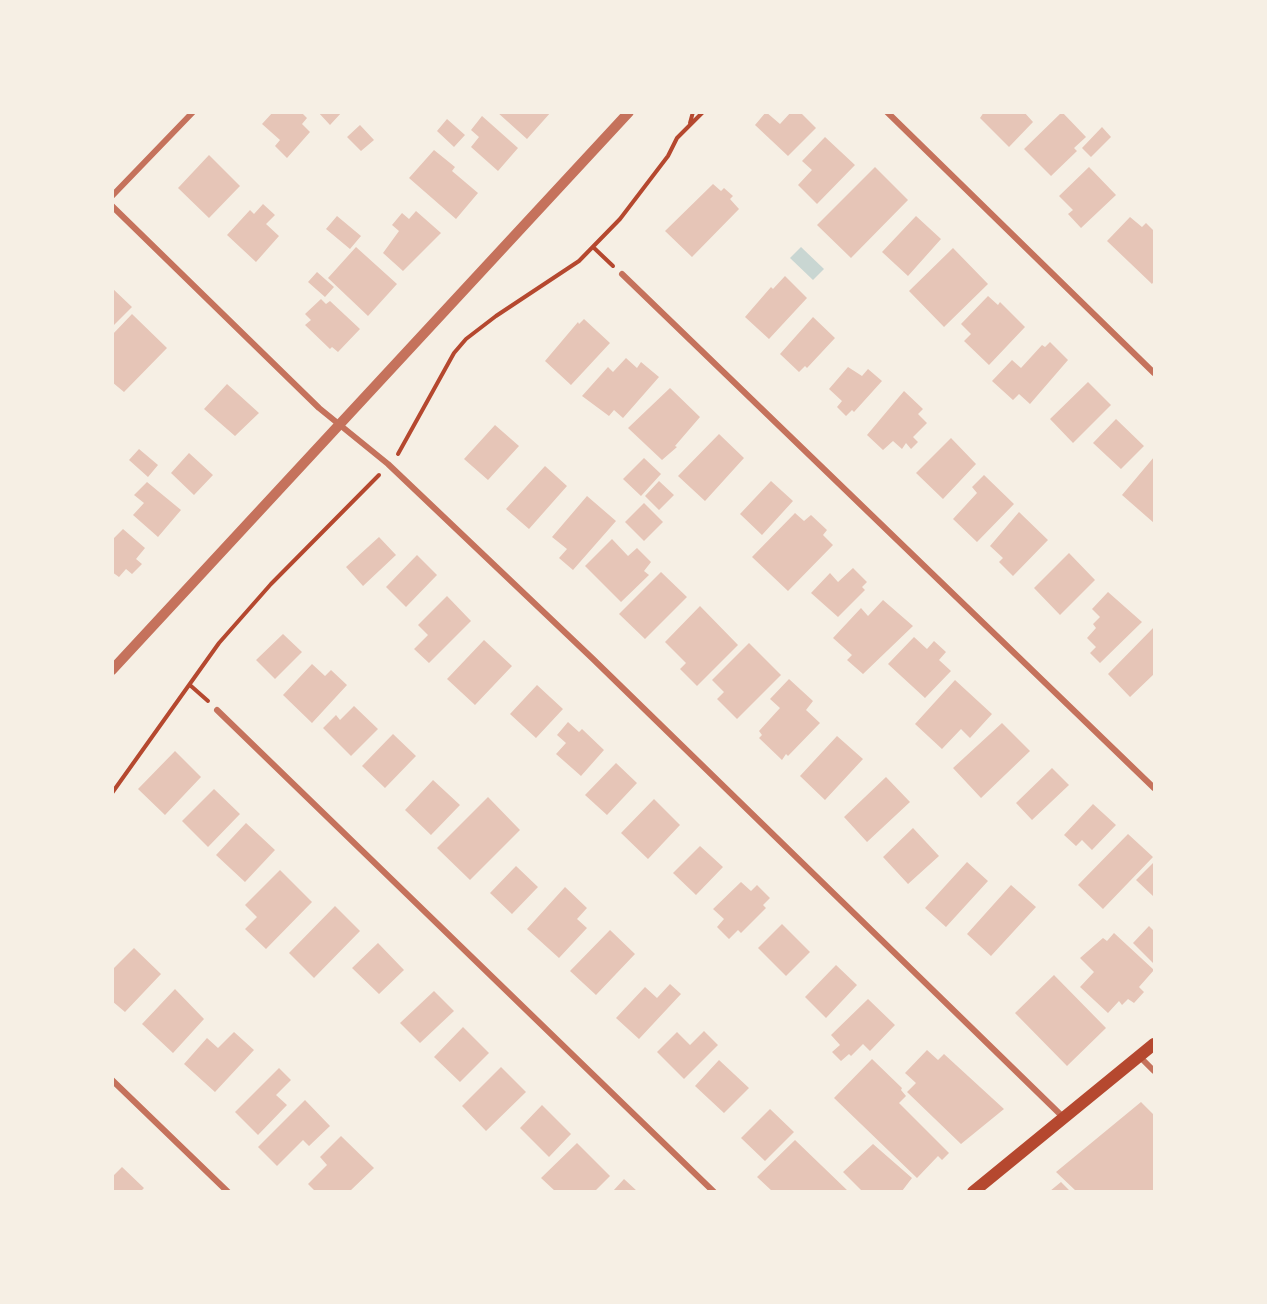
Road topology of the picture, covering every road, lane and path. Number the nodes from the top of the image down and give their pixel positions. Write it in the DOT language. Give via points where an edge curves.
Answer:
graph roads {
  1 [pos="193,112"];
  2 [pos="629,112"];
  3 [pos="693,112"];
  4 [pos="703,112"];
  5 [pos="887,112"];
  6 [pos="690,124"];
  7 [pos="112,196"];
  8 [pos="112,206"];
  9 [pos="593,247"];
  10 [pos="622,274"];
  11 [pos="1155,373"];
  12 [pos="340,424"];
  13 [pos="388,464"];
  14 [pos="112,670"];
  15 [pos="190,686"];
  16 [pos="217,710"];
  17 [pos="1155,788"];
  18 [pos="112,793"];
  19 [pos="1155,1044"];
  20 [pos="1140,1056"];
  21 [pos="1155,1071"];
  22 [pos="112,1080"];
  23 [pos="1063,1117"];
  24 [pos="228,1191"];
  25 [pos="714,1191"];
  26 [pos="973,1191"];
  1 -- 7 [label="street"];
  2 -- 12 [label="street"];
  3 -- 6 [label="path"];
  4 -- 6 [label="path"];
  5 -- 11 [label="street"];
  6 -- 9 [label="path" via="620,219"];
  8 -- 12 [label="street"];
  9 -- 10 [label="path"];
  9 -- 13 [label="path" via="579,261 466,339 426,402 404,447"];
  10 -- 17 [label="street"];
  12 -- 13 [label="street"];
  12 -- 14 [label="street"];
  13 -- 15 [label="path" via="270,584 219,643"];
  13 -- 23 [label="street"];
  15 -- 16 [label="path"];
  15 -- 18 [label="path"];
  16 -- 25 [label="street"];
  19 -- 20 [label="main road"];
  20 -- 21 [label="street"];
  20 -- 23 [label="main road"];
  22 -- 24 [label="street"];
  23 -- 26 [label="main road"];
}
